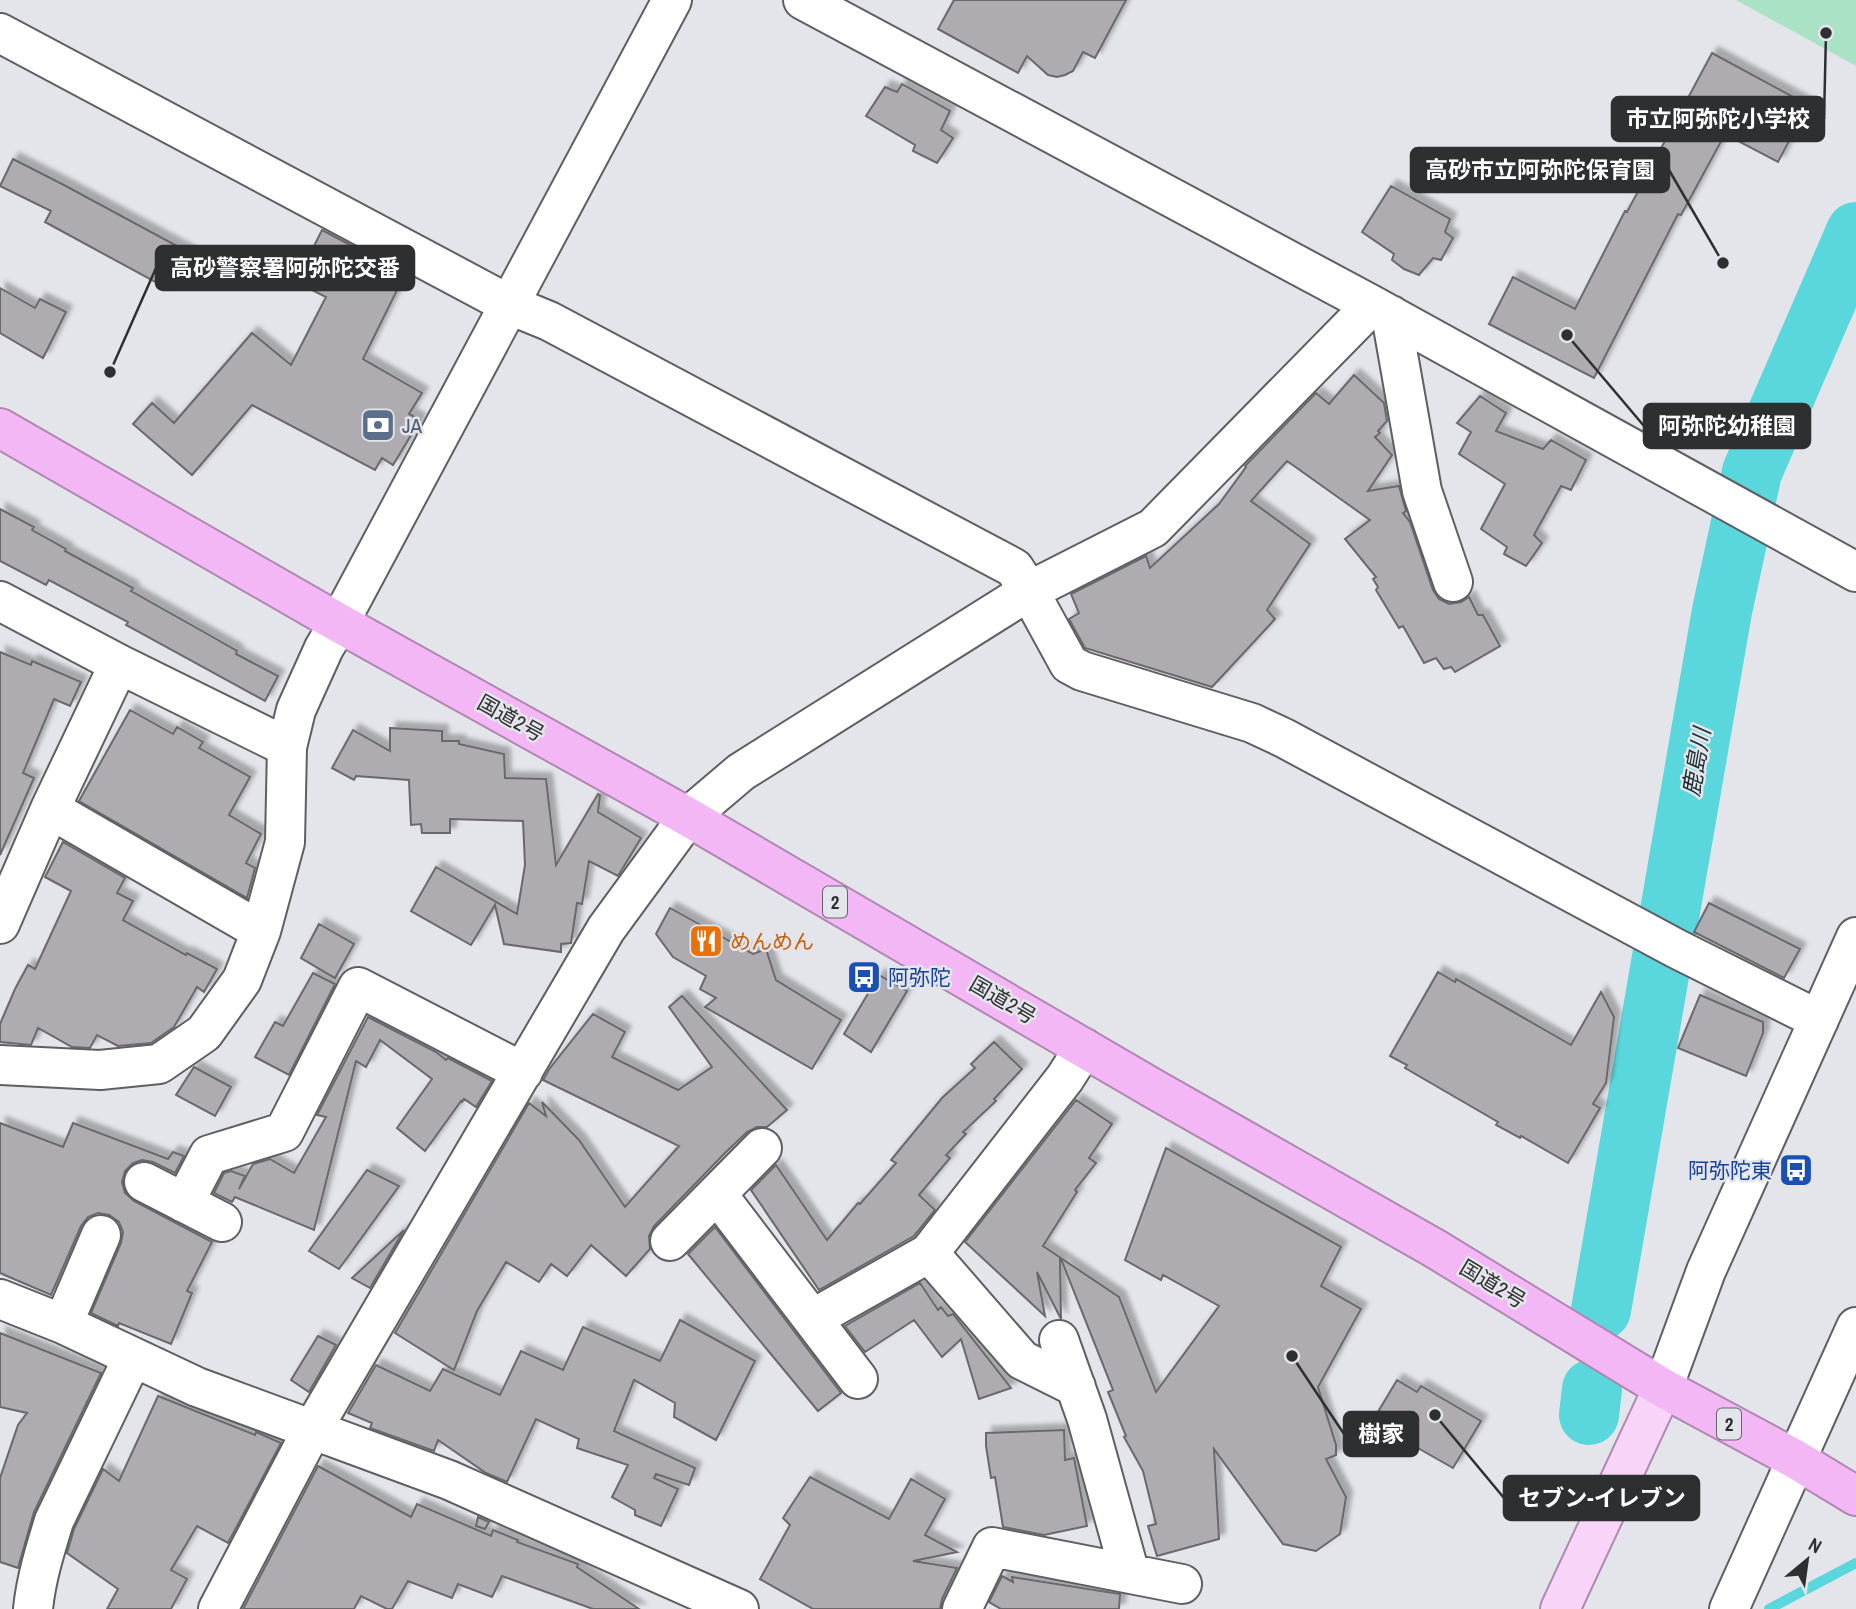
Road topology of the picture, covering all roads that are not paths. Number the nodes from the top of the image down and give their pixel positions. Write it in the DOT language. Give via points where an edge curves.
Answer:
graph roads {
  1 [pos="672,0"];
  2 [pos="803,0"];
  3 [pos="0,33"];
  4 [pos="510,305"];
  5 [pos="1382,310"];
  6 [pos="0,428"];
  7 [pos="1856,572"];
  8 [pos="1453,582"];
  9 [pos="1029,591"];
  10 [pos="0,601"];
  11 [pos="340,623"];
  12 [pos="119,664"];
  13 [pos="287,747"];
  14 [pos="50,809"];
  15 [pos="688,817"];
  16 [pos="0,924"];
  17 [pos="261,931"];
  18 [pos="1856,937"];
  19 [pos="1819,1020"];
  20 [pos="1084,1048"];
  21 [pos="0,1065"];
  22 [pos="523,1072"];
  23 [pos="762,1148"];
  24 [pos="144,1182"];
  25 [pos="717,1194"];
  26 [pos="184,1203"];
  27 [pos="222,1222"];
  28 [pos="101,1235"];
  29 [pos="670,1241"];
  30 [pos="929,1253"];
  31 [pos="0,1299"];
  32 [pos="812,1319"];
  33 [pos="63,1324"];
  34 [pos="1856,1327"];
  35 [pos="1059,1340"];
  36 [pos="133,1357"];
  37 [pos="858,1379"];
  38 [pos="1076,1387"];
  39 [pos="1663,1388"];
  40 [pos="313,1430"];
  41 [pos="1796,1459"];
  42 [pos="1856,1496"];
  43 [pos="1130,1574"];
  44 [pos="1182,1584"];
  45 [pos="686,1598"];
  46 [pos="33,1609"];
  47 [pos="218,1609"];
  48 [pos="739,1609"];
  49 [pos="962,1609"];
  50 [pos="1560,1609"];
  51 [pos="1729,1609"];
  1 -- 4 [label="street"];
  2 -- 5 [label="street"];
  3 -- 4 [label="street"];
  4 -- 9 [label="street" via="1014,568"];
  4 -- 11 [label="street"];
  5 -- 7 [label="street"];
  5 -- 8 [label="street" via="1422,491"];
  5 -- 9 [label="street" via="1153,528"];
  6 -- 11 [label="highway, 国道2号 / 2"];
  9 -- 15 [label="street" via="741,772"];
  9 -- 19 [label="street" via="1069,664 1252,723 1284,738"];
  10 -- 12 [label="street"];
  11 -- 13 [label="street" via="296,710"];
  11 -- 15 [label="highway, 国道2号 / 2"];
  12 -- 13 [label="street"];
  12 -- 14 [label="street"];
  13 -- 17 [label="street" via="285,842"];
  14 -- 16 [label="street"];
  14 -- 17 [label="street"];
  15 -- 20 [label="highway, 国道2号 / 2"];
  15 -- 22 [label="street" via="606,929"];
  17 -- 21 [label="street" via="242,980 204,1032 159,1065 100,1070"];
  18 -- 19 [label="street"];
  19 -- 39 [label="street" via="1706,1272"];
  20 -- 30 [label="street"];
  20 -- 39 [label="highway, 国道2号 / 2" via="1434,1248"];
  22 -- 26 [label="street" via="358,987 284,1132 209,1154"];
  22 -- 40 [label="street"];
  23 -- 25 [label="street"];
  24 -- 26 [label="street"];
  25 -- 29 [label="street"];
  25 -- 32 [label="street"];
  26 -- 27 [label="street"];
  28 -- 33 [label="street"];
  30 -- 32 [label="street"];
  30 -- 38 [label="street" via="1021,1360"];
  31 -- 33 [label="street"];
  32 -- 37 [label="street"];
  33 -- 36 [label="street"];
  34 -- 41 [label="street"];
  35 -- 38 [label="street"];
  36 -- 40 [label="street" via="197,1387"];
  36 -- 46 [label="street" via="54,1521"];
  38 -- 43 [label="street"];
  39 -- 41 [label="highway, 国道2号 / 2"];
  39 -- 50 [label="main road"];
  40 -- 45 [label="street" via="449,1480"];
  40 -- 47 [label="street"];
  41 -- 42 [label="highway, 国道2号 / 2"];
  41 -- 51 [label="street"];
  43 -- 44 [label="street"];
  43 -- 49 [label="street" via="992,1548"];
  45 -- 48 [label="street"];
}
